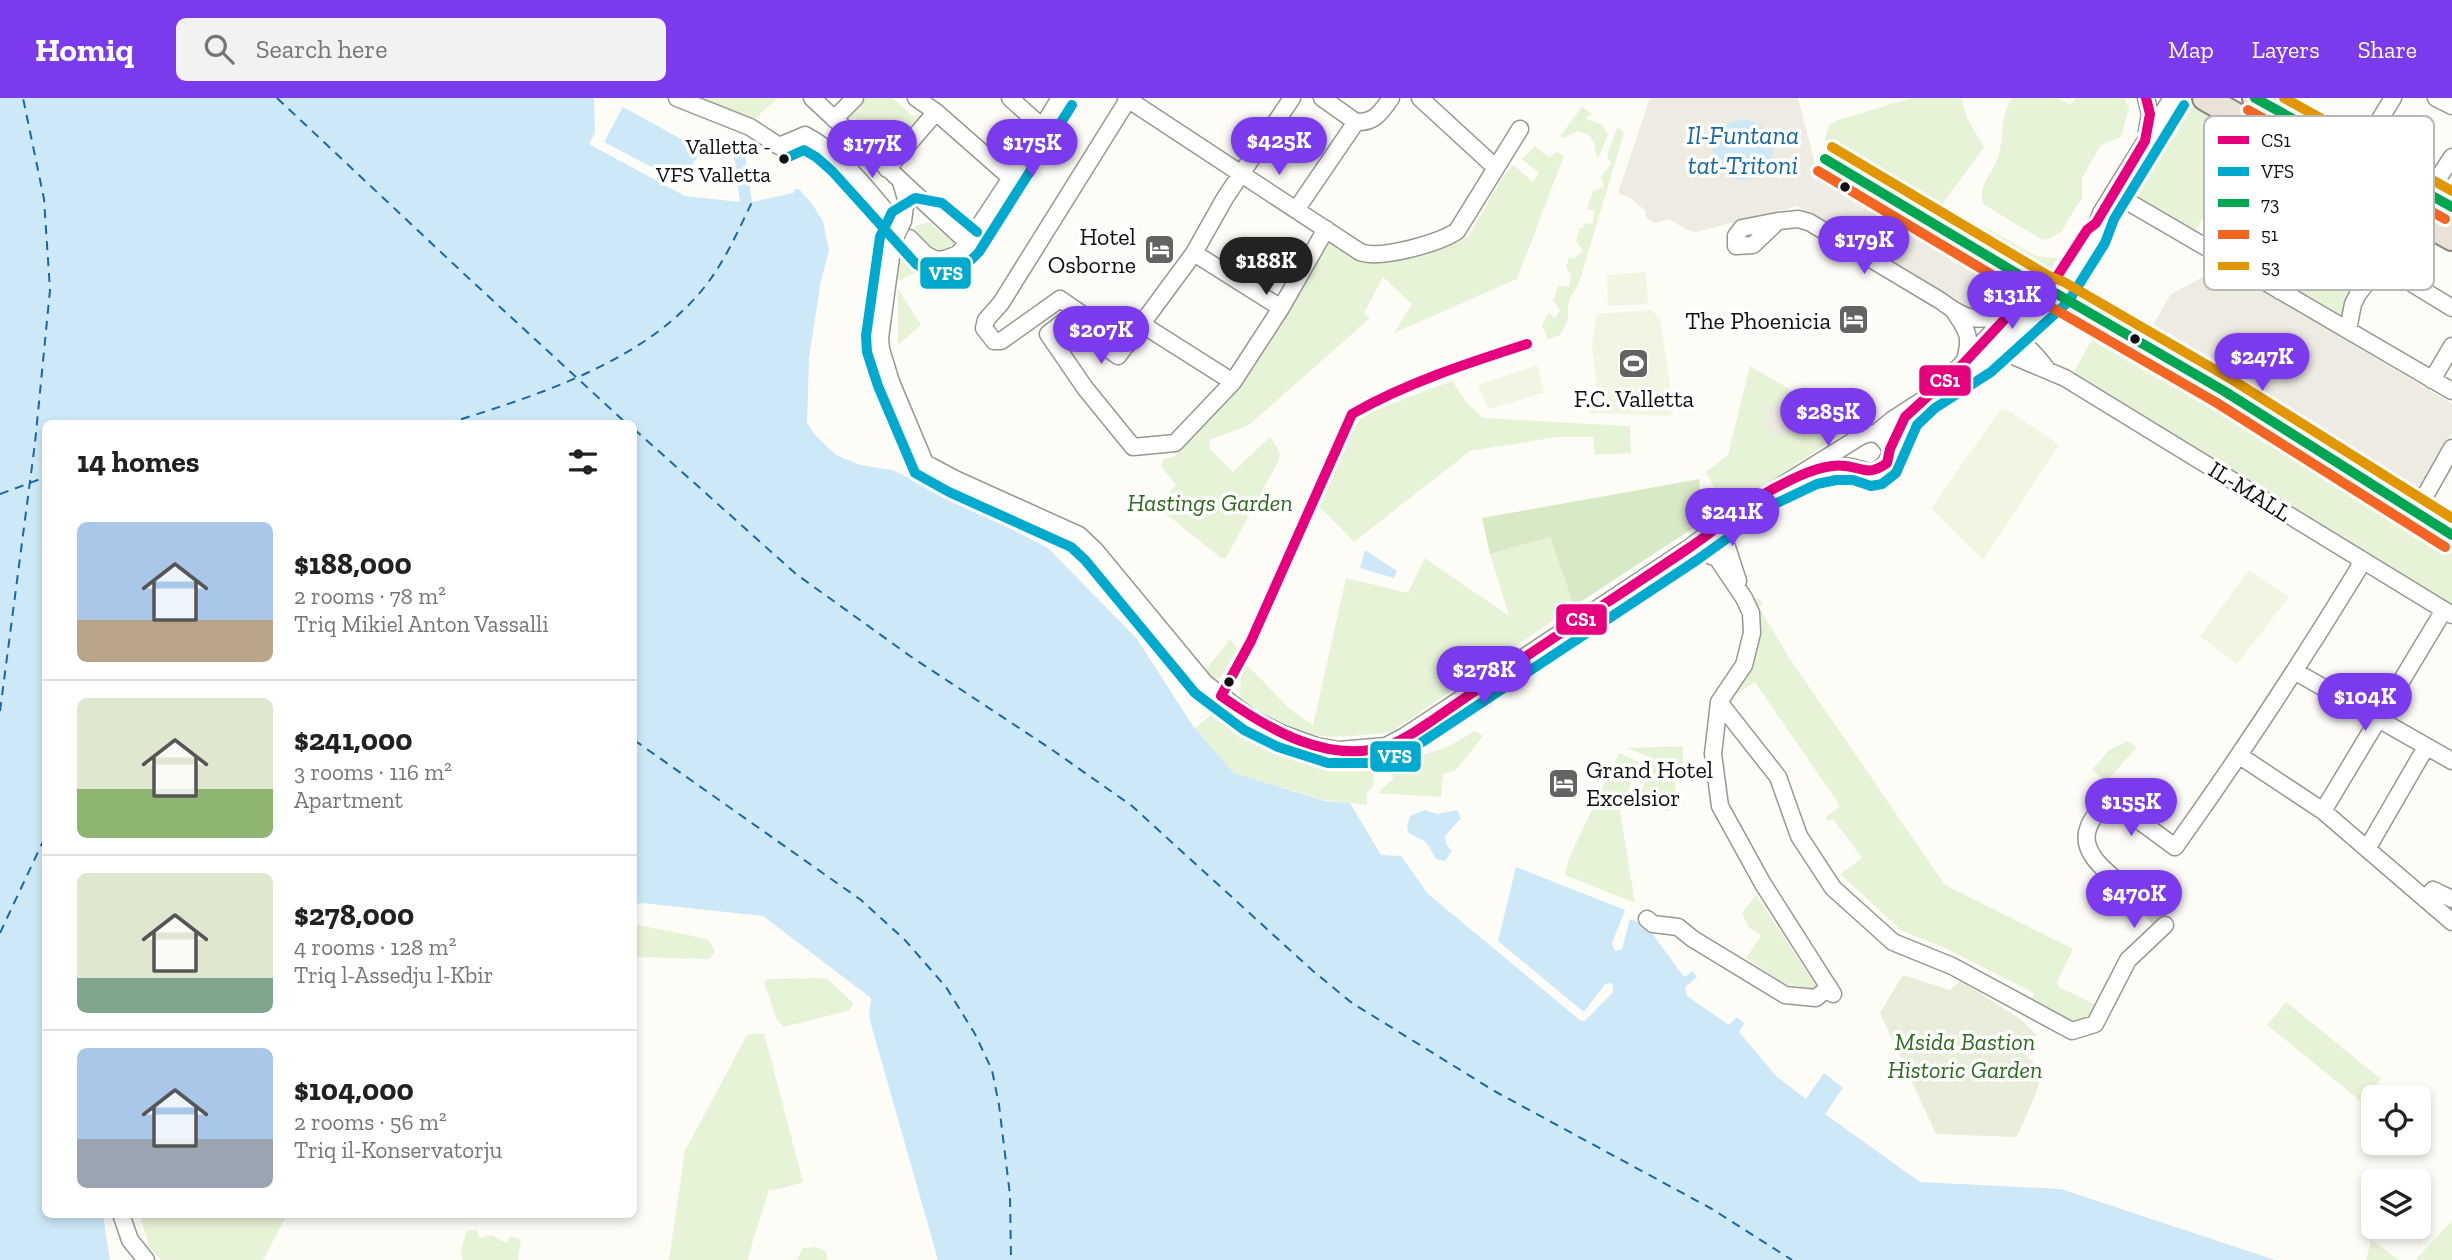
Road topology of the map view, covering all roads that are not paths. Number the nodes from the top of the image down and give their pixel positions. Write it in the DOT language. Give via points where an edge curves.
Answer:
graph roads {
  1 [pos="677,98"];
  2 [pos="812,98"];
  3 [pos="855,98"];
  4 [pos="916,98"];
  5 [pos="1010,98"];
  6 [pos="1060,98"];
  7 [pos="1292,98"];
  8 [pos="1322,98"];
  9 [pos="1391,98"];
  10 [pos="1420,98"];
  11 [pos="2146,98"];
  12 [pos="2172,98"];
  13 [pos="2205,98"];
  14 [pos="2255,98"];
  15 [pos="2393,98"];
  16 [pos="2436,98"];
  17 [pos="1128,99"];
  18 [pos="2452,106"];
  19 [pos="936,112"];
  20 [pos="2237,116"];
  21 [pos="2288,116"];
  22 [pos="2382,116"];
  23 [pos="834,119"];
  24 [pos="1356,122"];
  25 [pos="1042,127"];
  26 [pos="1520,129"];
  27 [pos="2145,141"];
  28 [pos="2452,157"];
  29 [pos="1495,167"];
  30 [pos="887,169"];
  31 [pos="1241,174"];
  32 [pos="1011,178"];
  33 [pos="2437,180"];
  34 [pos="901,182"];
  35 [pos="2113,193"];
  36 [pos="2434,197"];
  37 [pos="2452,207"];
  38 [pos="884,209"];
  39 [pos="1296,210"];
  40 [pos="935,215"];
  41 [pos="903,220"];
  42 [pos="1778,221"];
  43 [pos="2434,228"];
  44 [pos="1326,229"];
  45 [pos="2452,238"];
  46 [pos="901,240"];
  47 [pos="968,243"];
  48 [pos="2204,246"];
  49 [pos="1194,253"];
  50 [pos="2280,290"];
  51 [pos="2361,290"];
  52 [pos="2423,290"];
  53 [pos="2049,291"];
  54 [pos="2016,307"];
  55 [pos="1281,308"];
  56 [pos="2452,308"];
  57 [pos="2082,310"];
  58 [pos="1954,311"];
  59 [pos="2034,315"];
  60 [pos="1143,325"];
  61 [pos="2348,330"];
  62 [pos="2009,338"];
  63 [pos="1127,345"];
  64 [pos="2452,346"];
  65 [pos="2032,349"];
  66 [pos="1983,360"];
  67 [pos="1964,363"];
  68 [pos="2046,368"];
  69 [pos="2432,380"];
  70 [pos="1233,382"];
  71 [pos="2452,391"];
  72 [pos="1930,395"];
  73 [pos="1876,433"];
  74 [pos="1858,438"];
  75 [pos="2452,448"];
  76 [pos="1890,449"];
  77 [pos="1857,466"];
  78 [pos="1804,472"];
  79 [pos="2416,514"];
  80 [pos="1731,517"];
  81 [pos="1710,533"];
  82 [pos="2452,536"];
  83 [pos="1689,548"];
  84 [pos="1717,558"];
  85 [pos="2360,559"];
  86 [pos="1741,593"];
  87 [pos="2448,613"];
  88 [pos="2296,672"];
  89 [pos="1719,702"];
  90 [pos="2378,720"];
  91 [pos="2426,747"];
  92 [pos="2241,756"];
  93 [pos="2452,761"];
  94 [pos="2323,811"];
  95 [pos="2367,849"];
  96 [pos="2134,895"];
  97 [pos="2425,899"];
  98 [pos="2452,899"];
  99 [pos="1647,919"];
  100 [pos="2452,922"];
  101 [pos="2165,925"];
  102 [pos="122,1218"];
  103 [pos="146,1260"];
  1 -- 38 [label="street" via="750,127 779,146 805,135 824,145"];
  2 -- 23 [label="street"];
  3 -- 23 [label="street"];
  4 -- 19 [label="street"];
  5 -- 25 [label="street"];
  6 -- 25 [label="street"];
  7 -- 31 [label="street"];
  8 -- 24 [label="street"];
  9 -- 24 [label="street" via="1378,117"];
  10 -- 29 [label="street"];
  11 -- 27 [label="street" via="2150,114"];
  12 -- 27 [label="street"];
  13 -- 20 [label="highway"];
  14 -- 21 [label="highway"];
  15 -- 22 [label="street"];
  16 -- 18 [label="street"];
  17 -- 31 [label="street"];
  17 -- 63 [label="street" via="984,328 995,341 1001,341 1060,299"];
  19 -- 30 [label="street"];
  19 -- 32 [label="street"];
  23 -- 30 [label="street"];
  24 -- 39 [label="street"];
  25 -- 32 [label="street"];
  26 -- 29 [label="street"];
  27 -- 35 [label="street"];
  28 -- 33 [label="street"];
  29 -- 44 [label="street" via="1463,224 1448,236 1372,255"];
  30 -- 34 [label="street"];
  31 -- 39 [label="street"];
  31 -- 49 [label="street"];
  32 -- 47 [label="street"];
  34 -- 40 [label="street"];
  34 -- 41 [label="street" via="906,199"];
  35 -- 48 [label="street"];
  35 -- 53 [label="street"];
  36 -- 37 [label="highway"];
  39 -- 44 [label="street"];
  40 -- 41 [label="street" via="917,212"];
  40 -- 47 [label="street"];
  41 -- 46 [label="street, bridge"];
  42 -- 58 [label="street" via="1809,222"];
  43 -- 45 [label="highway"];
  44 -- 55 [label="street"];
  46 -- 47 [label="street" via="936,260 958,254"];
  46 -- 83 [label="street" via="881,349 925,463 1079,535 1205,683 1251,718 1294,739 1329,749 1386,746"];
  49 -- 55 [label="street"];
  49 -- 60 [label="street"];
  50 -- 61 [label="street"];
  51 -- 61 [label="street"];
  52 -- 56 [label="street"];
  53 -- 54 [label="street"];
  53 -- 57 [label="street"];
  53 -- 59 [label="street"];
  54 -- 58 [label="street" via="1991,319 1975,320"];
  54 -- 67 [label="street"];
  55 -- 70 [label="street"];
  57 -- 59 [label="street" via="2057,305"];
  57 -- 79 [label="street" via="2224,391"];
  58 -- 67 [label="street" via="1970,343"];
  59 -- 62 [label="street"];
  59 -- 65 [label="street"];
  60 -- 63 [label="street"];
  60 -- 70 [label="street"];
  61 -- 69 [label="street"];
  62 -- 65 [label="street"];
  62 -- 66 [label="street"];
  62 -- 67 [label="street" via="1994,341"];
  63 -- 70 [label="street" via="1118,356 1067,319 1048,334 1133,447 1175,443"];
  64 -- 69 [label="street"];
  65 -- 68 [label="street"];
  66 -- 68 [label="street" via="2006,353"];
  66 -- 72 [label="street"];
  67 -- 72 [label="street"];
  68 -- 85 [label="street, IL-MALL"];
  69 -- 71 [label="street"];
  72 -- 73 [label="street"];
  72 -- 76 [label="street" via="1905,417"];
  73 -- 74 [label="street"];
  73 -- 76 [label="street"];
  74 -- 77 [label="street" via="1852,452"];
  74 -- 78 [label="street"];
  75 -- 79 [label="street"];
  76 -- 77 [label="street" via="1890,459 1882,468 1870,472"];
  77 -- 78 [label="street" via="1833,465"];
  78 -- 80 [label="street"];
  79 -- 82 [label="street"];
  80 -- 81 [label="street"];
  80 -- 86 [label="street" via="1725,541"];
  81 -- 83 [label="street"];
  81 -- 84 [label="street"];
  83 -- 84 [label="street"];
  84 -- 86 [label="street"];
  85 -- 87 [label="street, IL-MALL"];
  85 -- 88 [label="street" via="2359,568"];
  86 -- 89 [label="street" via="1751,613 1752,634 1744,665"];
  87 -- 90 [label="street"];
  88 -- 90 [label="street"];
  88 -- 92 [label="street"];
  89 -- 99 [label="street" via="1713,754 1720,806 1831,991 1816,998 1785,995 1678,928"];
  89 -- 101 [label="street" via="1777,776 1799,836 1833,888 1893,942 1952,966 2071,1031 2095,1024 2129,960"];
  90 -- 91 [label="street"];
  90 -- 94 [label="street"];
  91 -- 93 [label="street"];
  91 -- 95 [label="street"];
  92 -- 94 [label="street"];
  92 -- 96 [label="street" via="2175,847 2108,798 2086,838 2091,856"];
  94 -- 95 [label="street"];
  95 -- 97 [label="street"];
  97 -- 98 [label="street" via="2432,890"];
  97 -- 100 [label="street"];
  102 -- 103 [label="street" via="130,1240"];
}
